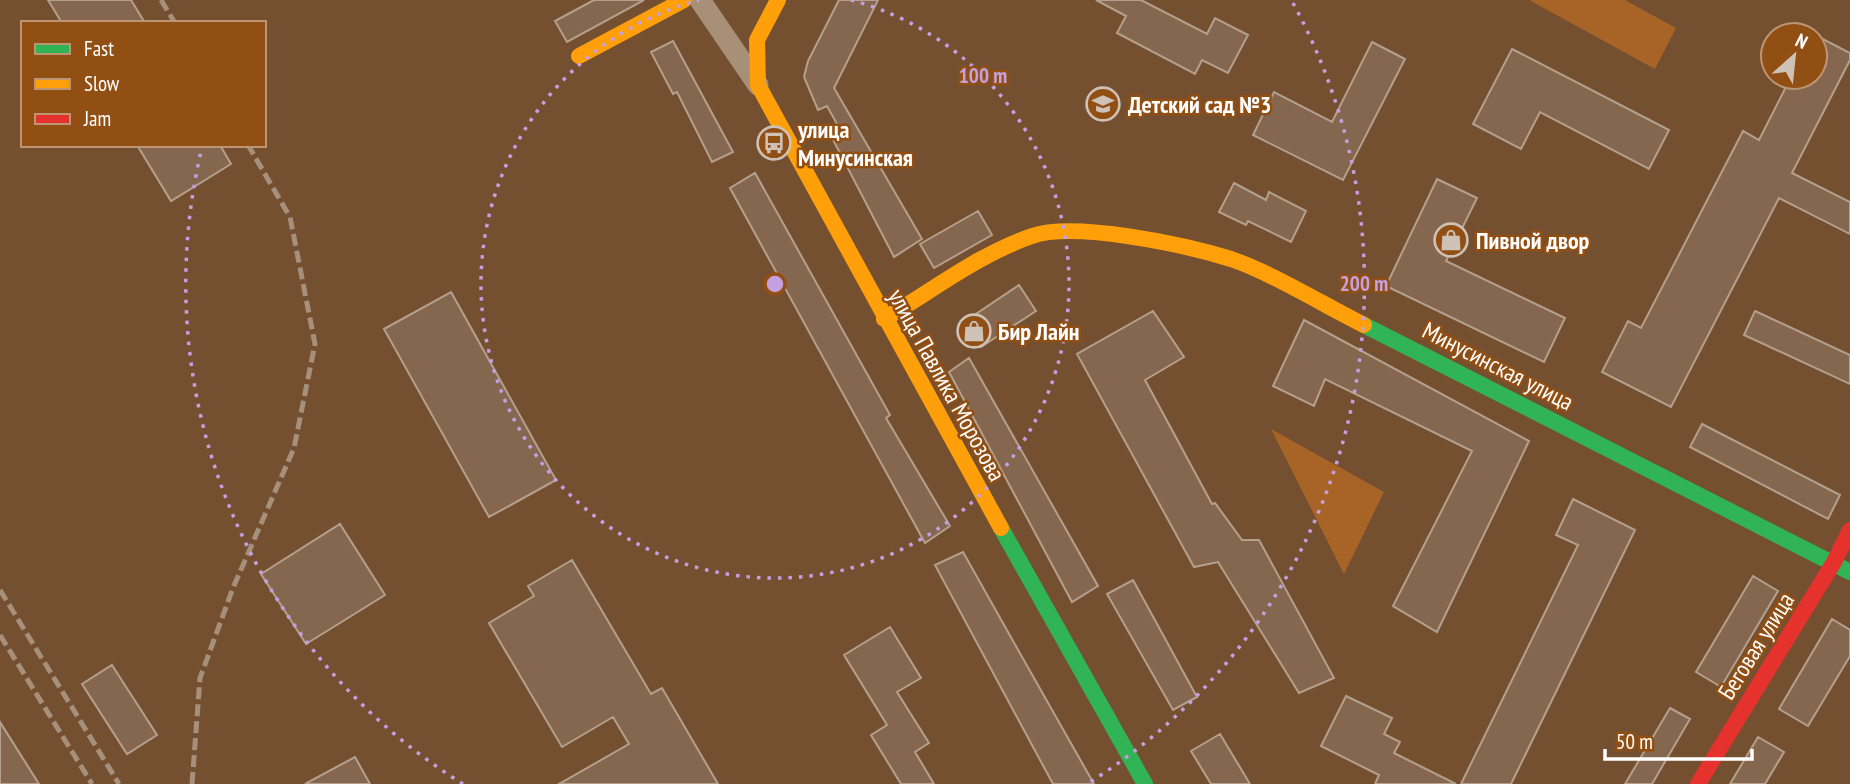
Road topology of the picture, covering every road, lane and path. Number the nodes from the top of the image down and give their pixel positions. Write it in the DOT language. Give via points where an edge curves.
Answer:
graph roads {
  1 [pos="684,0"];
  2 [pos="700,0"];
  3 [pos="778,0"];
  4 [pos="579,56"];
  5 [pos="758,85"];
  6 [pos="884,319"];
  7 [pos="1850,530"];
  8 [pos="1834,562"];
  9 [pos="1850,572"];
  10 [pos="1145,784"];
  11 [pos="1698,784"];
  1 -- 4 [label="street"];
  2 -- 5 [label="street"];
  3 -- 5 [label="street, улица Павлика Морозова" via="757,40"];
  5 -- 6 [label="street, улица Павлика Морозова"];
  6 -- 8 [label="street, Минусинская улица" via="1018,242 1047,231 1085,231 1233,260"];
  6 -- 10 [label="street, улица Павлика Морозова"];
  7 -- 8 [label="street, Беговая улица"];
  8 -- 9 [label="street, Минусинская улица"];
  8 -- 11 [label="street, Беговая улица"];
}
